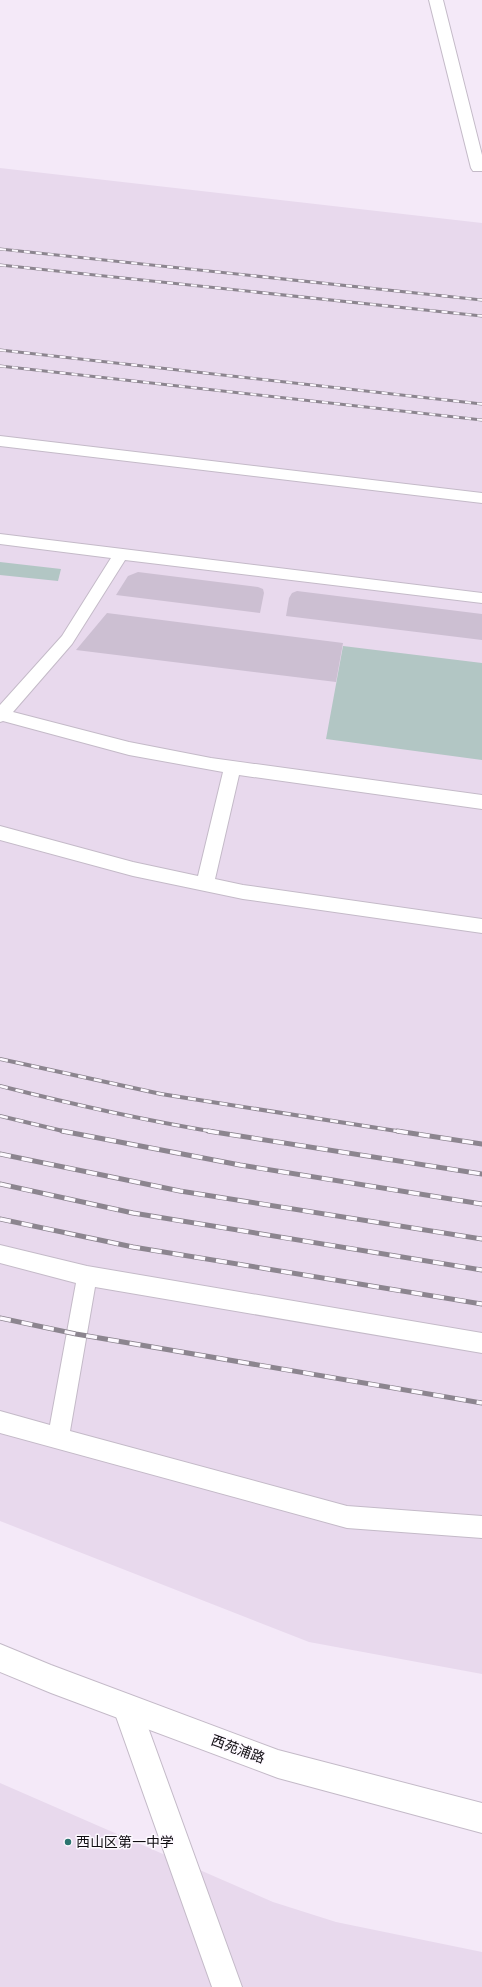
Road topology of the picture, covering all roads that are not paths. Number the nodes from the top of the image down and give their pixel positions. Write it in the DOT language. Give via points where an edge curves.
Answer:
graph roads {
  1 [pos="436,0"];
  2 [pos="478,168"];
  3 [pos="0,441"];
  4 [pos="482,498"];
  5 [pos="0,539"];
  6 [pos="121,554"];
  7 [pos="482,598"];
  8 [pos="1,715"];
  9 [pos="232,768"];
  10 [pos="482,802"];
  11 [pos="0,833"];
  12 [pos="205,884"];
  13 [pos="482,926"];
  14 [pos="0,1254"];
  15 [pos="87,1276"];
  16 [pos="482,1343"];
  17 [pos="0,1422"];
  18 [pos="58,1438"];
  19 [pos="482,1527"];
  20 [pos="0,1658"];
  21 [pos="127,1708"];
  22 [pos="482,1818"];
  23 [pos="227,1987"];
  1 -- 2 [label="street"];
  3 -- 4 [label="lane"];
  5 -- 6 [label="lane"];
  6 -- 7 [label="lane"];
  6 -- 8 [label="lane" via="67,640"];
  8 -- 9 [label="lane" via="83,737"];
  9 -- 10 [label="lane"];
  9 -- 12 [label="lane"];
  11 -- 12 [label="lane" via="133,869"];
  12 -- 13 [label="lane" via="243,892"];
  14 -- 15 [label="lane"];
  15 -- 16 [label="lane"];
  15 -- 18 [label="lane"];
  17 -- 18 [label="lane"];
  18 -- 19 [label="lane" via="348,1517"];
  20 -- 21 [label="street, 西苑浦路"];
  21 -- 22 [label="street, 西苑浦路" via="278,1764"];
  21 -- 23 [label="street"];
}
